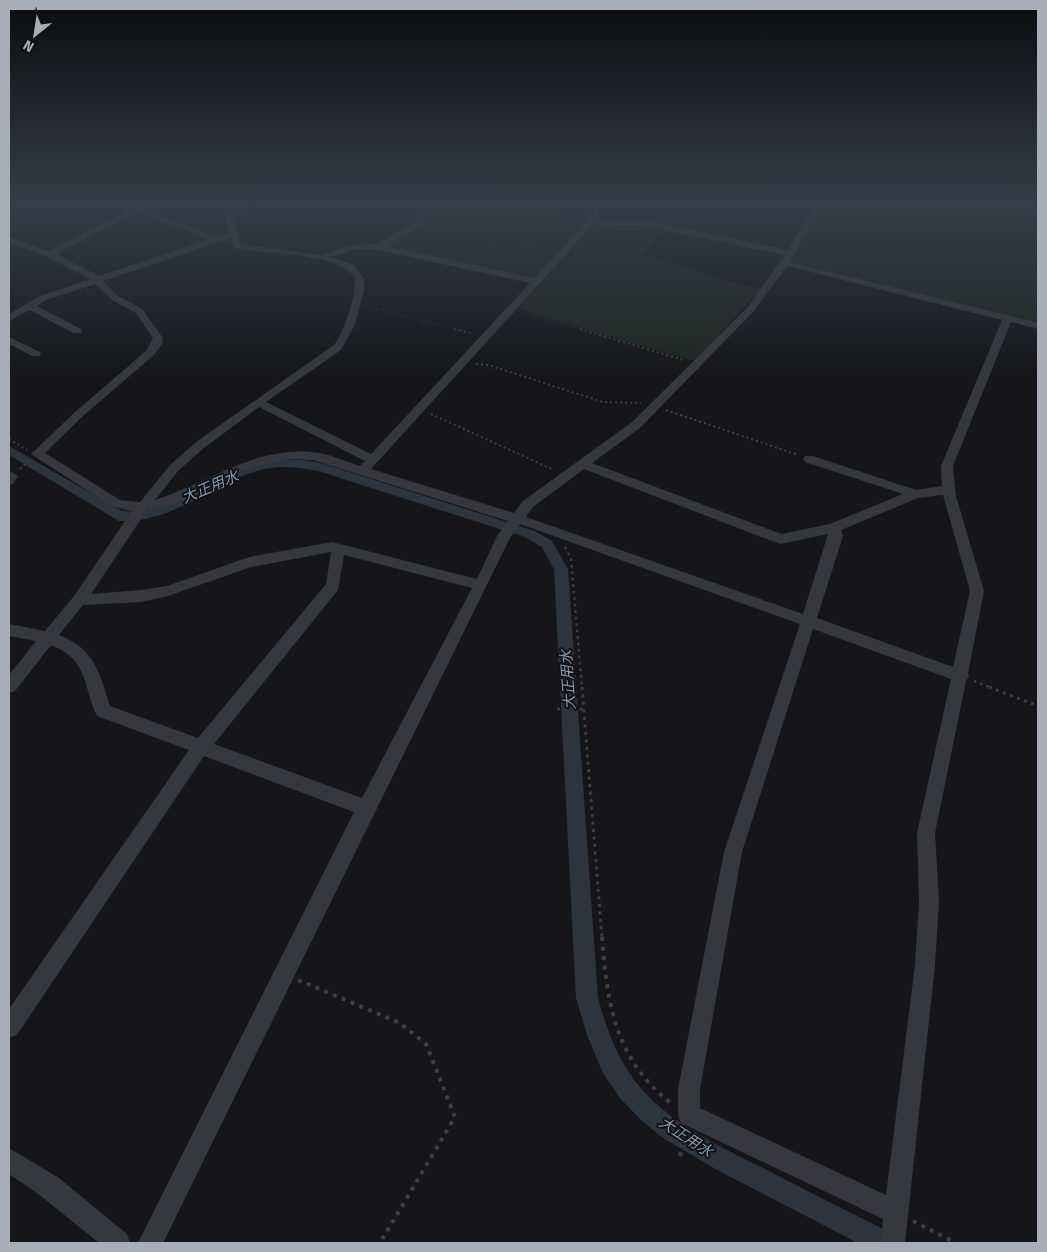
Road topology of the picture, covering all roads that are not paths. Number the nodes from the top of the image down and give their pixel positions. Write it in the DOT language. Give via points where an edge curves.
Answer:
graph roads {
  1 [pos="63,261"];
  2 [pos="152,261"];
  3 [pos="333,261"];
  4 [pos="446,261"];
  5 [pos="554,261"];
  6 [pos="785,261"];
  7 [pos="800,261"];
  8 [pos="97,279"];
  9 [pos="536,281"];
  10 [pos="30,306"];
  11 [pos="9,318"];
  12 [pos="1007,319"];
  13 [pos="1038,326"];
  14 [pos="77,331"];
  15 [pos="9,340"];
  16 [pos="36,354"];
  17 [pos="258,402"];
  18 [pos="808,459"];
  19 [pos="582,464"];
  20 [pos="367,465"];
  21 [pos="948,491"];
  22 [pos="916,494"];
  23 [pos="141,508"];
  24 [pos="512,526"];
  25 [pos="833,528"];
  26 [pos="338,549"];
  27 [pos="482,585"];
  28 [pos="79,600"];
  29 [pos="808,621"];
  30 [pos="9,630"];
  31 [pos="47,638"];
  32 [pos="961,676"];
  33 [pos="9,686"];
  34 [pos="201,747"];
  35 [pos="366,808"];
  36 [pos="9,1027"];
  37 [pos="9,1160"];
  38 [pos="895,1226"];
  39 [pos="118,1243"];
  40 [pos="150,1243"];
  1 -- 8 [label="street"];
  2 -- 8 [label="street"];
  3 -- 17 [label="street" via="352,268 361,283 338,348"];
  4 -- 9 [label="street"];
  5 -- 9 [label="street"];
  6 -- 19 [label="street" via="750,310 698,364 636,425"];
  7 -- 12 [label="street"];
  8 -- 10 [label="street" via="43,298"];
  8 -- 23 [label="street" via="115,298 139,311 157,334 158,341 150,353 35,456 116,503"];
  9 -- 20 [label="street" via="531,293 513,308"];
  10 -- 11 [label="street"];
  10 -- 14 [label="street"];
  12 -- 13 [label="street"];
  12 -- 21 [label="street" via="950,456 946,475"];
  15 -- 16 [label="street"];
  17 -- 20 [label="street"];
  17 -- 23 [label="street" via="184,459"];
  18 -- 22 [label="street"];
  19 -- 24 [label="street" via="528,504"];
  19 -- 25 [label="street" via="771,537 791,538"];
  20 -- 23 [label="street" via="314,456 280,456 250,464 163,502"];
  20 -- 24 [label="street"];
  21 -- 22 [label="street"];
  21 -- 32 [label="street" via="973,568 977,591"];
  22 -- 25 [label="street"];
  23 -- 28 [label="street"];
  24 -- 27 [label="street"];
  24 -- 29 [label="street" via="547,528"];
  25 -- 29 [label="street" via="836,536"];
  26 -- 27 [label="street"];
  26 -- 28 [label="street" via="332,547 250,562 185,586 141,596"];
  26 -- 34 [label="street" via="333,586"];
  27 -- 35 [label="street"];
  28 -- 31 [label="street"];
  29 -- 32 [label="street"];
  29 -- 38 [label="street" via="733,852 689,1090 688,1121"];
  30 -- 31 [label="street"];
  31 -- 33 [label="street"];
  31 -- 34 [label="street" via="75,648 88,665 103,711"];
  32 -- 38 [label="street" via="926,833 930,902"];
  34 -- 35 [label="street"];
  34 -- 36 [label="street"];
  35 -- 40 [label="street"];
  37 -- 39 [label="street" via="50,1187"];
}
